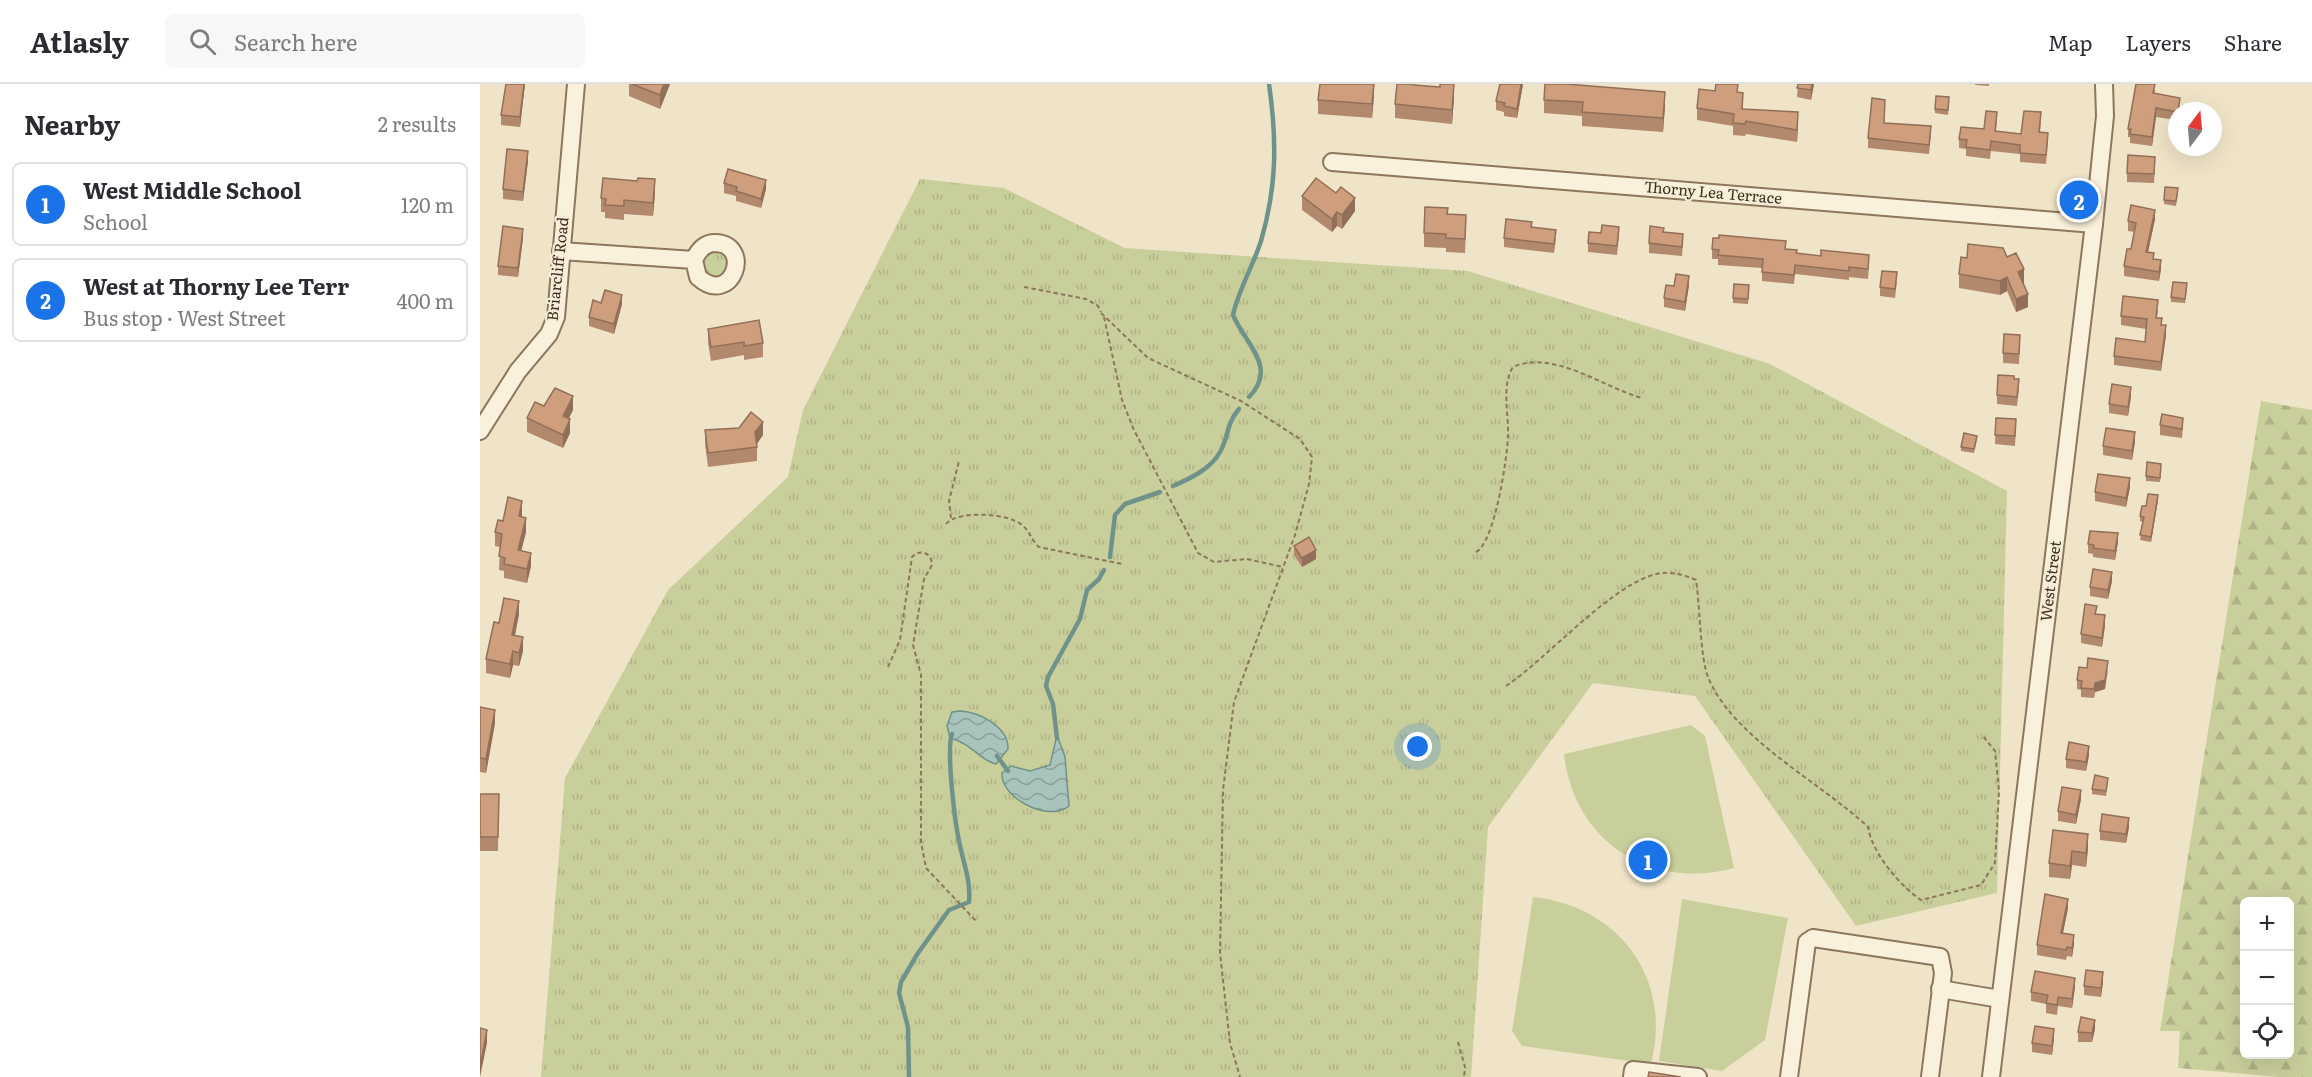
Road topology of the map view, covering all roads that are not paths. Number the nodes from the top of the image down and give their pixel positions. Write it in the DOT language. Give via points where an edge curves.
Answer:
graph roads {
  1 [pos="576,84"];
  2 [pos="2104,84"];
  3 [pos="1332,162"];
  4 [pos="2094,224"];
  5 [pos="561,251"];
  6 [pos="694,260"];
  7 [pos="480,432"];
  8 [pos="1940,989"];
  9 [pos="2000,999"];
  10 [pos="1632,1077"];
  11 [pos="1698,1077"];
  12 [pos="1789,1077"];
  13 [pos="1930,1077"];
  14 [pos="1991,1077"];
  1 -- 5 [label="street, Briarcliff Road"];
  2 -- 4 [label="street, West Street" via="2105,116"];
  3 -- 4 [label="street, Thorny Lea Terrace"];
  4 -- 9 [label="street, West Street"];
  5 -- 6 [label="street"];
  5 -- 7 [label="street, Briarcliff Road" via="556,317 549,334 518,371"];
  8 -- 9 [label="street"];
  8 -- 12 [label="street" via="1940,957 1809,939"];
  8 -- 13 [label="street"];
  9 -- 14 [label="street, West Street"];
  10 -- 11 [label="street" via="1633,1070"];
}
